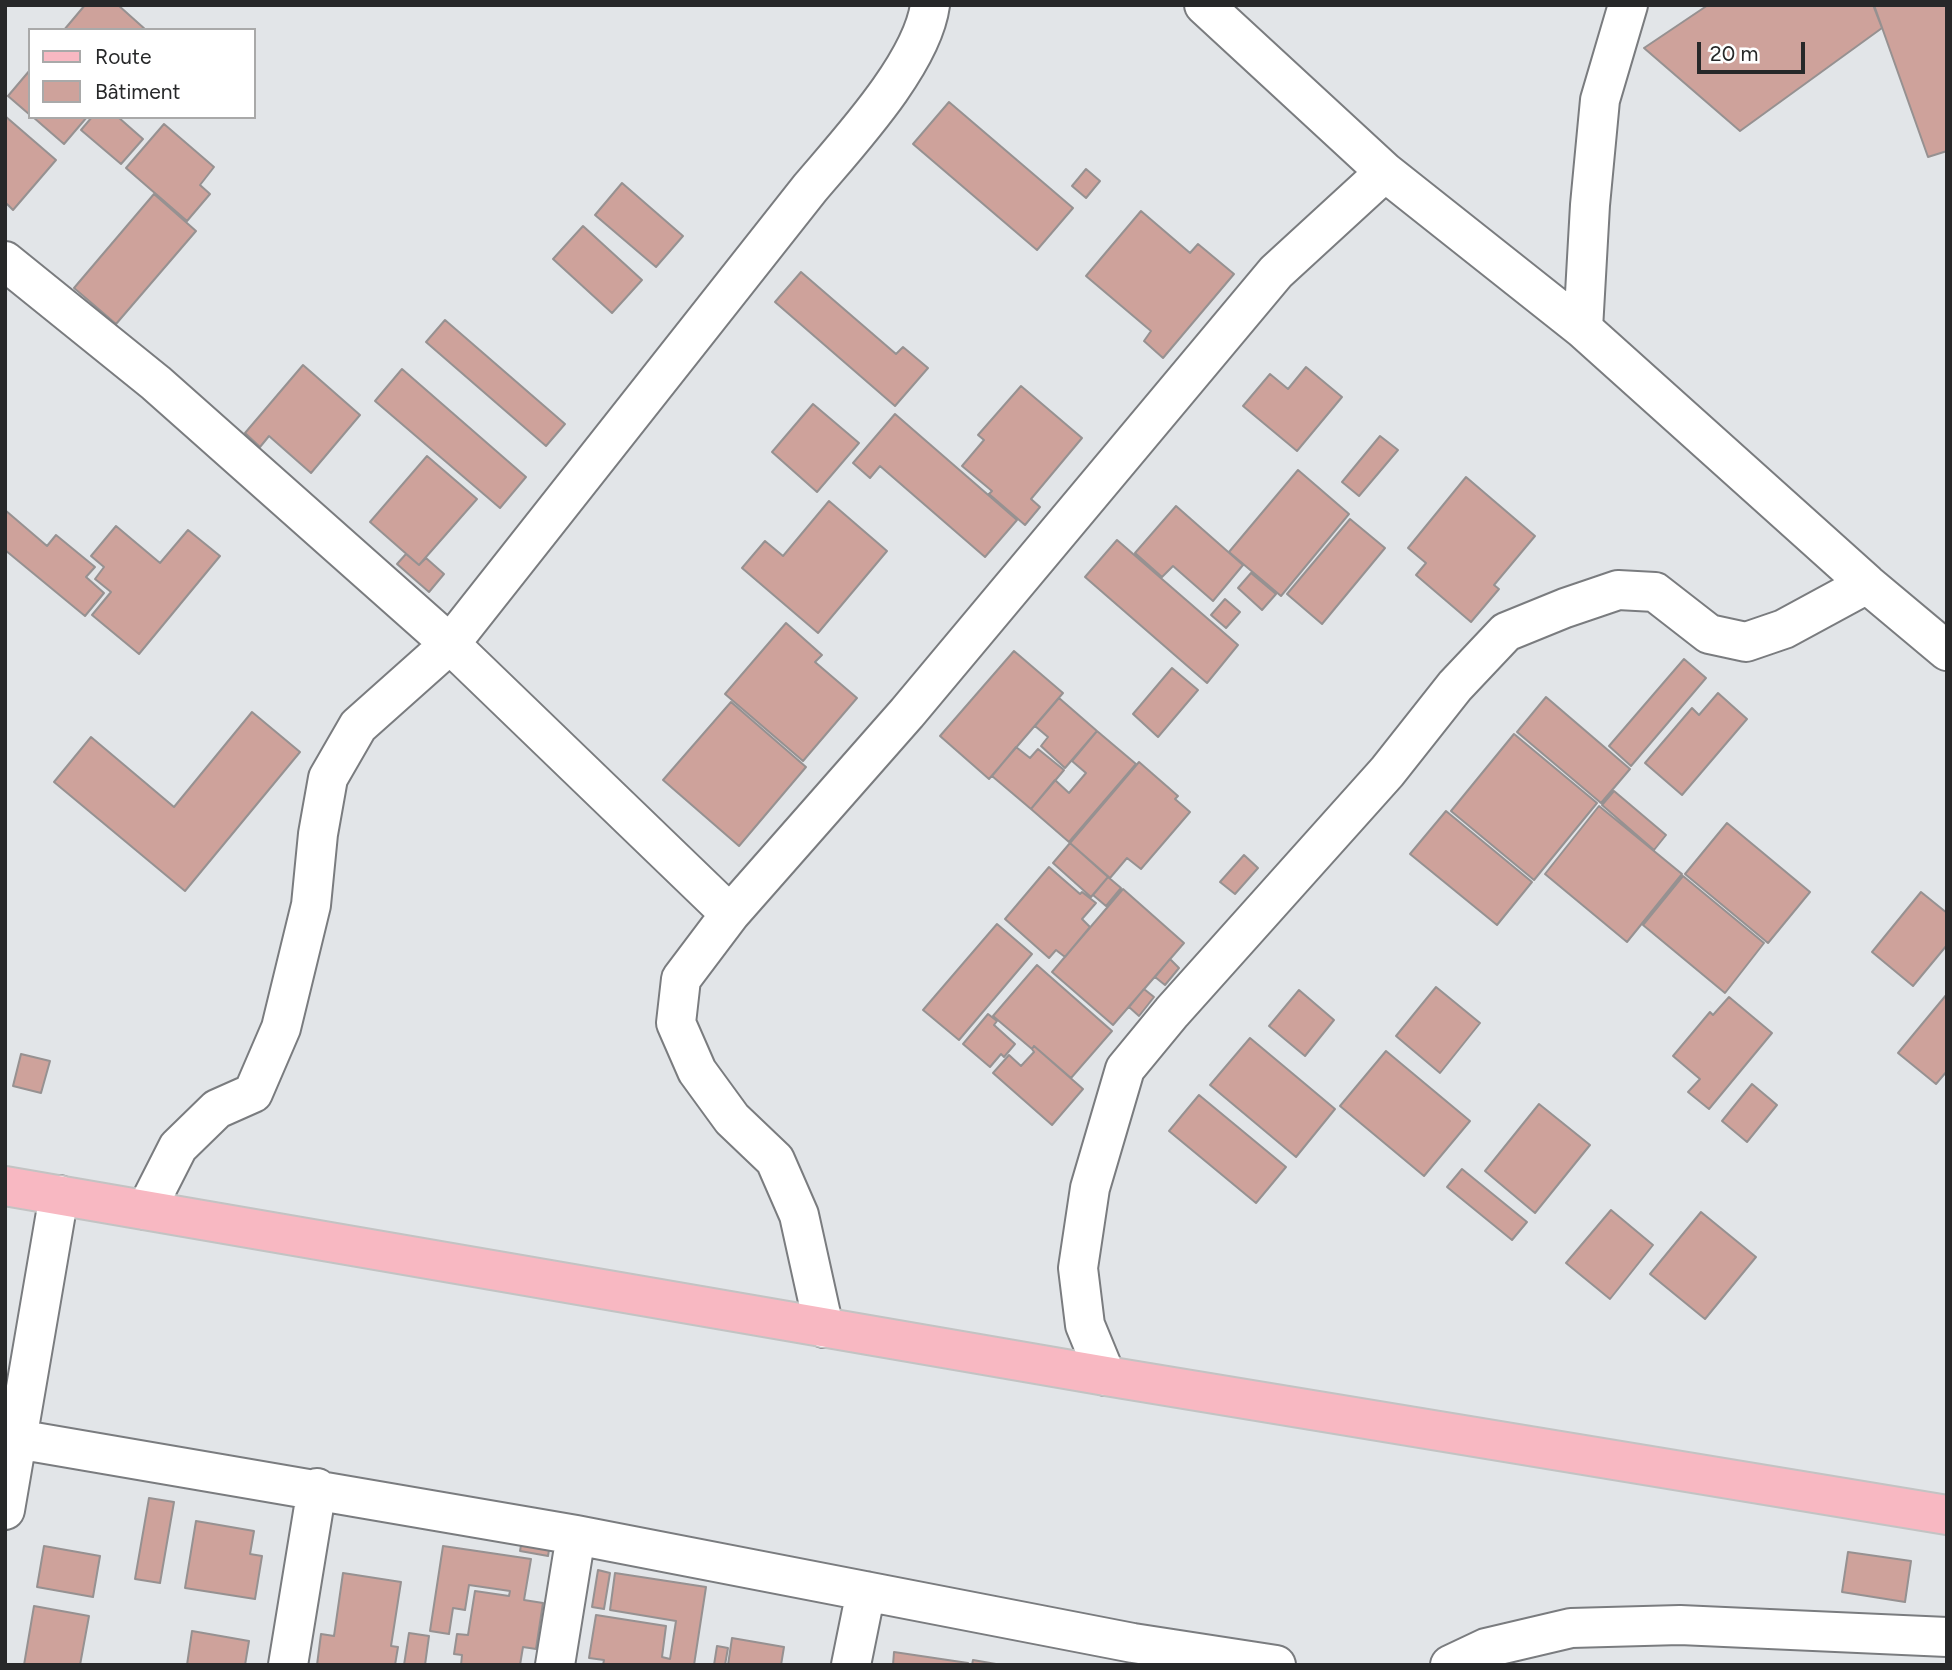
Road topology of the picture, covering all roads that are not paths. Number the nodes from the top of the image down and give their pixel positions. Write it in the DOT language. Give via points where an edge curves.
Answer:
graph roads {
  1 [pos="930,5"];
  2 [pos="1204,5"];
  3 [pos="1628,5"];
  4 [pos="1385,172"];
  5 [pos="5,261"];
  6 [pos="1583,328"];
  7 [pos="1867,584"];
  8 [pos="450,644"];
  9 [pos="1947,651"];
  10 [pos="730,914"];
  11 [pos="5,1186"];
  12 [pos="59,1195"];
  13 [pos="146,1210"];
  14 [pos="824,1328"];
  15 [pos="1105,1376"];
  16 [pos="11,1437"];
  17 [pos="317,1489"];
  18 [pos="5,1510"];
  19 [pos="1947,1514"];
  20 [pos="576,1535"];
  21 [pos="866,1591"];
  22 [pos="1947,1637"];
  23 [pos="1132,1654"];
  24 [pos="288,1665"];
  25 [pos="555,1665"];
  26 [pos="851,1665"];
  27 [pos="1276,1665"];
  28 [pos="1450,1665"];
  1 -- 8 [label="street" via="917,48 866,122"];
  2 -- 4 [label="street"];
  3 -- 6 [label="street" via="1600,100"];
  4 -- 6 [label="street"];
  4 -- 10 [label="street" via="1276,272 907,713"];
  5 -- 8 [label="street" via="156,383"];
  6 -- 7 [label="street"];
  7 -- 9 [label="street"];
  7 -- 15 [label="street" via="1784,629 1746,642 1709,634 1655,592 1618,590 1506,632 1125,1069 1090,1188 1078,1268 1085,1325"];
  8 -- 10 [label="street"];
  8 -- 13 [label="street" via="358,726 328,778 311,905 281,1027 253,1093 217,1109 178,1147"];
  10 -- 14 [label="street" via="681,979 676,1023 696,1071 732,1119 775,1160 799,1215"];
  11 -- 12 [label="main road"];
  12 -- 13 [label="main road"];
  12 -- 16 [label="street"];
  13 -- 14 [label="main road"];
  14 -- 15 [label="main road"];
  15 -- 19 [label="main road"];
  16 -- 17 [label="street"];
  16 -- 18 [label="street"];
  17 -- 20 [label="street"];
  17 -- 24 [label="street"];
  20 -- 21 [label="street"];
  20 -- 25 [label="street"];
  21 -- 23 [label="street"];
  21 -- 26 [label="street"];
  22 -- 28 [label="street" via="1680,1625 1571,1628 1486,1648"];
  23 -- 27 [label="street"];
}
